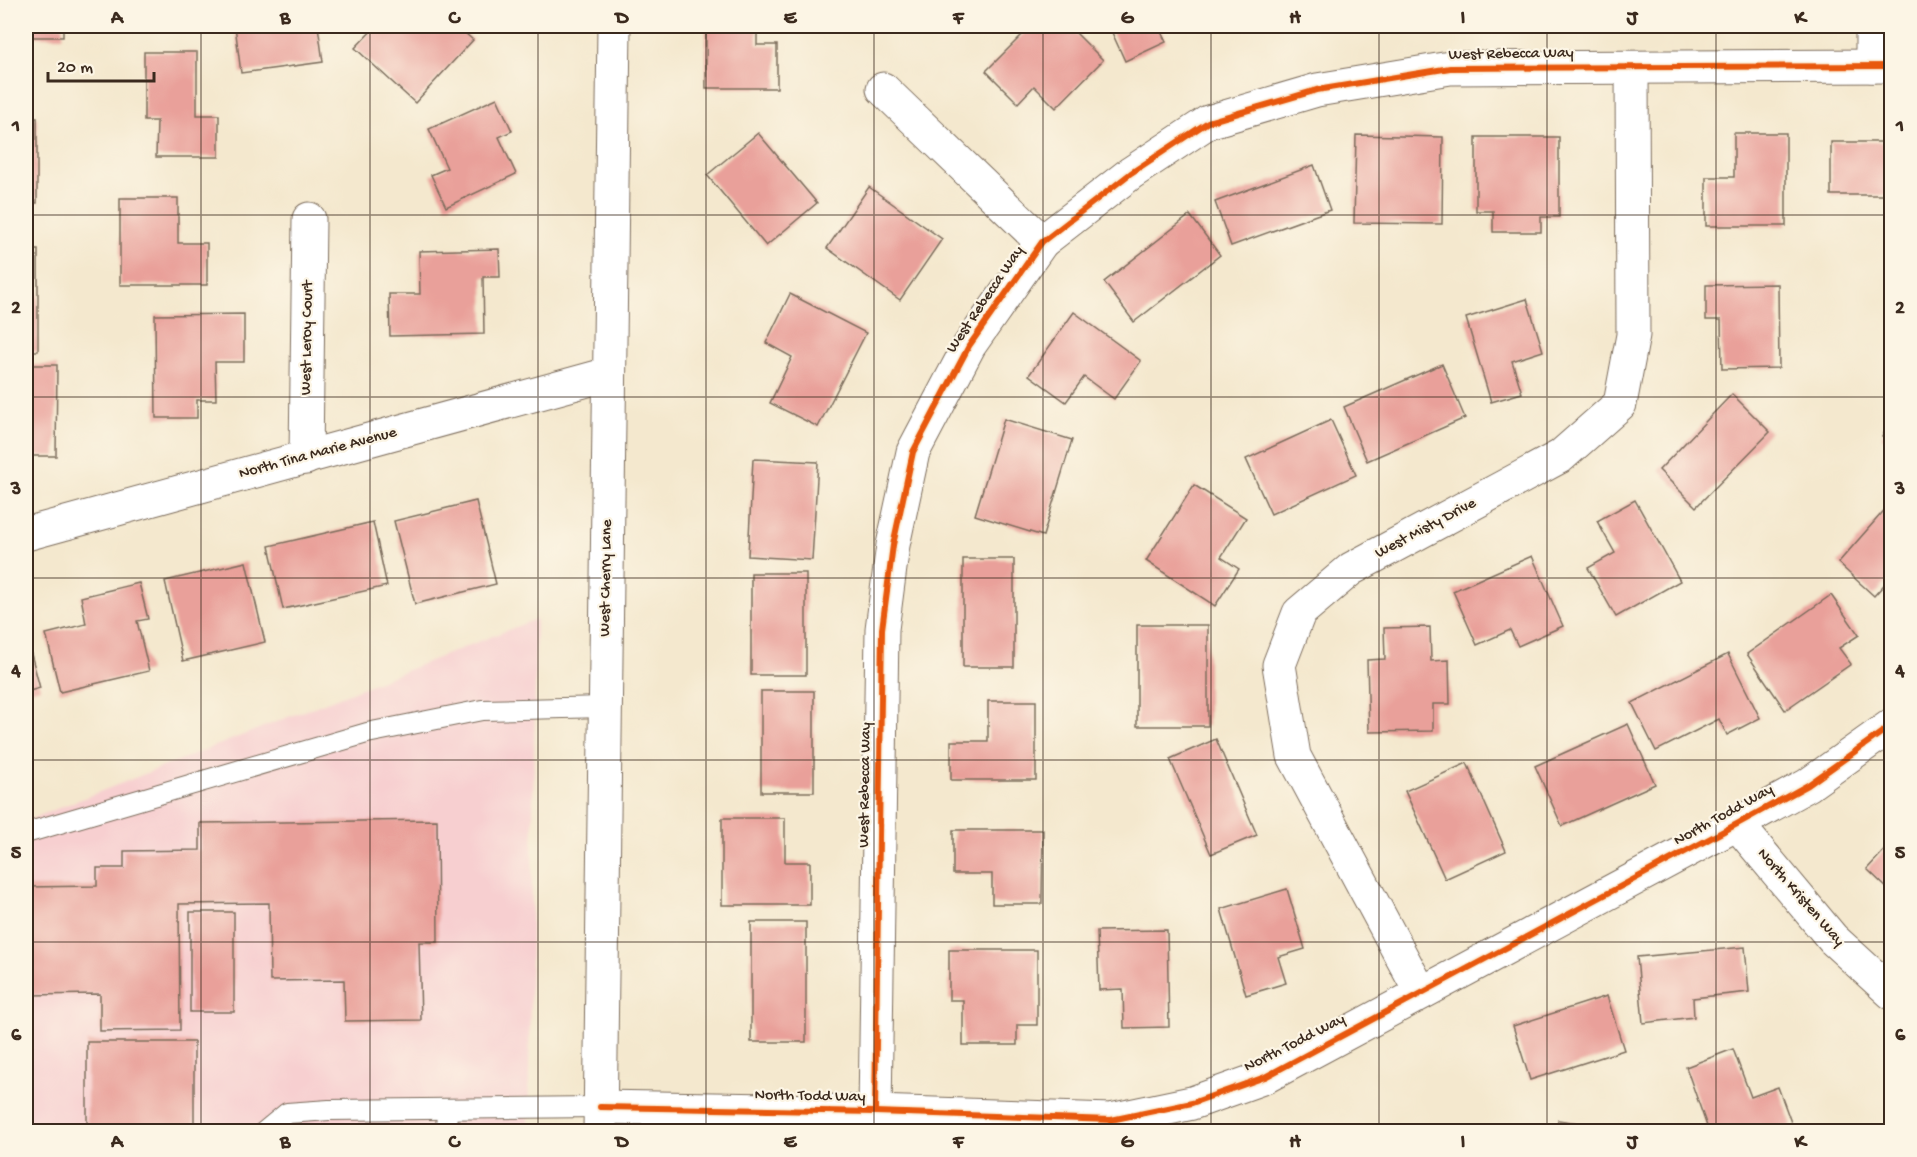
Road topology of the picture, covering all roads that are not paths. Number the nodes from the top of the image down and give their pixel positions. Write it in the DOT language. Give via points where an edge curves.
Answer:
graph roads {
  1 [pos="614,26"];
  2 [pos="1872,26"];
  3 [pos="1882,66"];
  4 [pos="1632,68"];
  5 [pos="883,89"];
  6 [pos="309,219"];
  7 [pos="1042,242"];
  8 [pos="609,374"];
  9 [pos="306,458"];
  10 [pos="26,534"];
  11 [pos="605,706"];
  12 [pos="1892,725"];
  13 [pos="1737,824"];
  14 [pos="26,833"];
  15 [pos="1421,993"];
  16 [pos="1892,993"];
  17 [pos="447,1109"];
  18 [pos="875,1112"];
  19 [pos="600,1119"];
  20 [pos="264,1131"];
  21 [pos="446,1131"];
  1 -- 8 [label="street, West Cherry Lane"];
  2 -- 3 [label="street"];
  3 -- 4 [label="street, West Rebecca Way"];
  4 -- 7 [label="street, West Rebecca Way" via="1450,68 1317,90 1208,122 1131,173"];
  4 -- 15 [label="street, West Misty Drive" via="1633,335 1620,404 1561,456 1351,568 1299,613 1279,665 1294,756"];
  5 -- 7 [label="street, West Rebecca Way"];
  6 -- 9 [label="street, West Leroy Court"];
  7 -- 18 [label="street, West Rebecca Way" via="969,346 913,452 892,545 882,629"];
  8 -- 9 [label="street, North Tina Marie Avenue"];
  8 -- 11 [label="street, West Cherry Lane"];
  9 -- 10 [label="street, North Tina Marie Avenue"];
  11 -- 14 [label="lane" via="482,710 367,733"];
  11 -- 19 [label="street, West Cherry Lane"];
  12 -- 13 [label="street, North Todd Way" via="1808,785"];
  13 -- 15 [label="street, North Todd Way"];
  13 -- 16 [label="street, North Kristen Way" via="1833,939"];
  15 -- 18 [label="street, North Todd Way" via="1265,1077 1192,1103 1111,1120"];
  17 -- 19 [label="lane"];
  17 -- 20 [label="lane" via="287,1113"];
  17 -- 21 [label="lane"];
  18 -- 19 [label="street, North Todd Way"];
}
